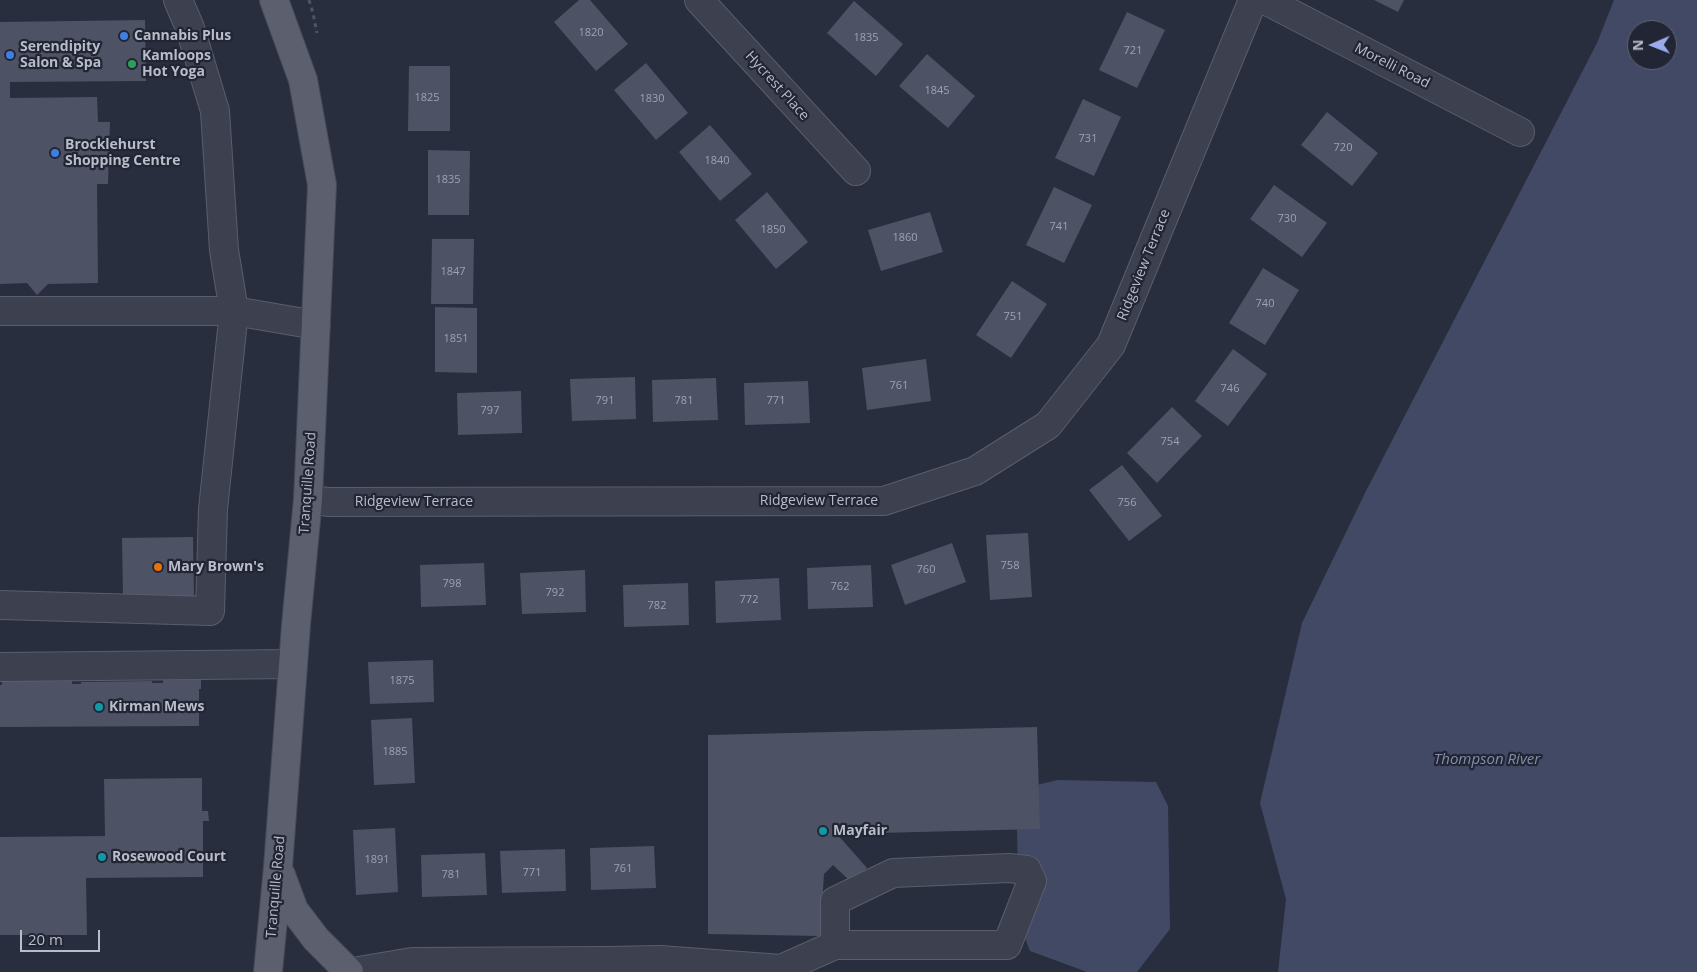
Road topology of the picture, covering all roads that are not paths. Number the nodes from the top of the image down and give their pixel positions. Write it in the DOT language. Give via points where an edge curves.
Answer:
graph roads {
  1 [pos="178,0"];
  2 [pos="274,0"];
  3 [pos="699,0"];
  4 [pos="1253,0"];
  5 [pos="1265,0"];
  6 [pos="1520,132"];
  7 [pos="856,172"];
  8 [pos="0,311"];
  9 [pos="234,311"];
  10 [pos="316,325"];
  11 [pos="308,499"];
  12 [pos="0,605"];
  13 [pos="292,664"];
  14 [pos="0,667"];
  15 [pos="278,867"];
  16 [pos="835,945"];
  17 [pos="607,966"];
  18 [pos="412,967"];
  19 [pos="525,967"];
  20 [pos="268,972"];
  21 [pos="351,972"];
  1 -- 9 [label="street" via="190,28 215,111 224,250"];
  2 -- 10 [label="main road, Tranquille Road" via="303,80 322,185"];
  3 -- 7 [label="street, Hycrest Place"];
  4 -- 11 [label="street, Ridgeview Terrace" via="1111,345 1048,425 975,471 884,501 328,502"];
  5 -- 6 [label="street, Morelli Road"];
  8 -- 9 [label="street"];
  9 -- 10 [label="street"];
  9 -- 12 [label="street" via="213,509 210,610"];
  10 -- 11 [label="main road, Tranquille Road"];
  11 -- 13 [label="main road, Tranquille Road"];
  13 -- 14 [label="street"];
  13 -- 15 [label="main road, Tranquille Road"];
  15 -- 20 [label="main road, Tranquille Road"];
  15 -- 21 [label="main road" via="294,910 316,939"];
  16 -- 16 [label="street" via="1008,945 1032,881 1027,870 1009,868 893,873 835,901"];
  16 -- 17 [label="street" via="781,969 660,960"];
  17 -- 19 [label="street"];
  18 -- 19 [label="street"];
  18 -- 21 [label="street"];
}
